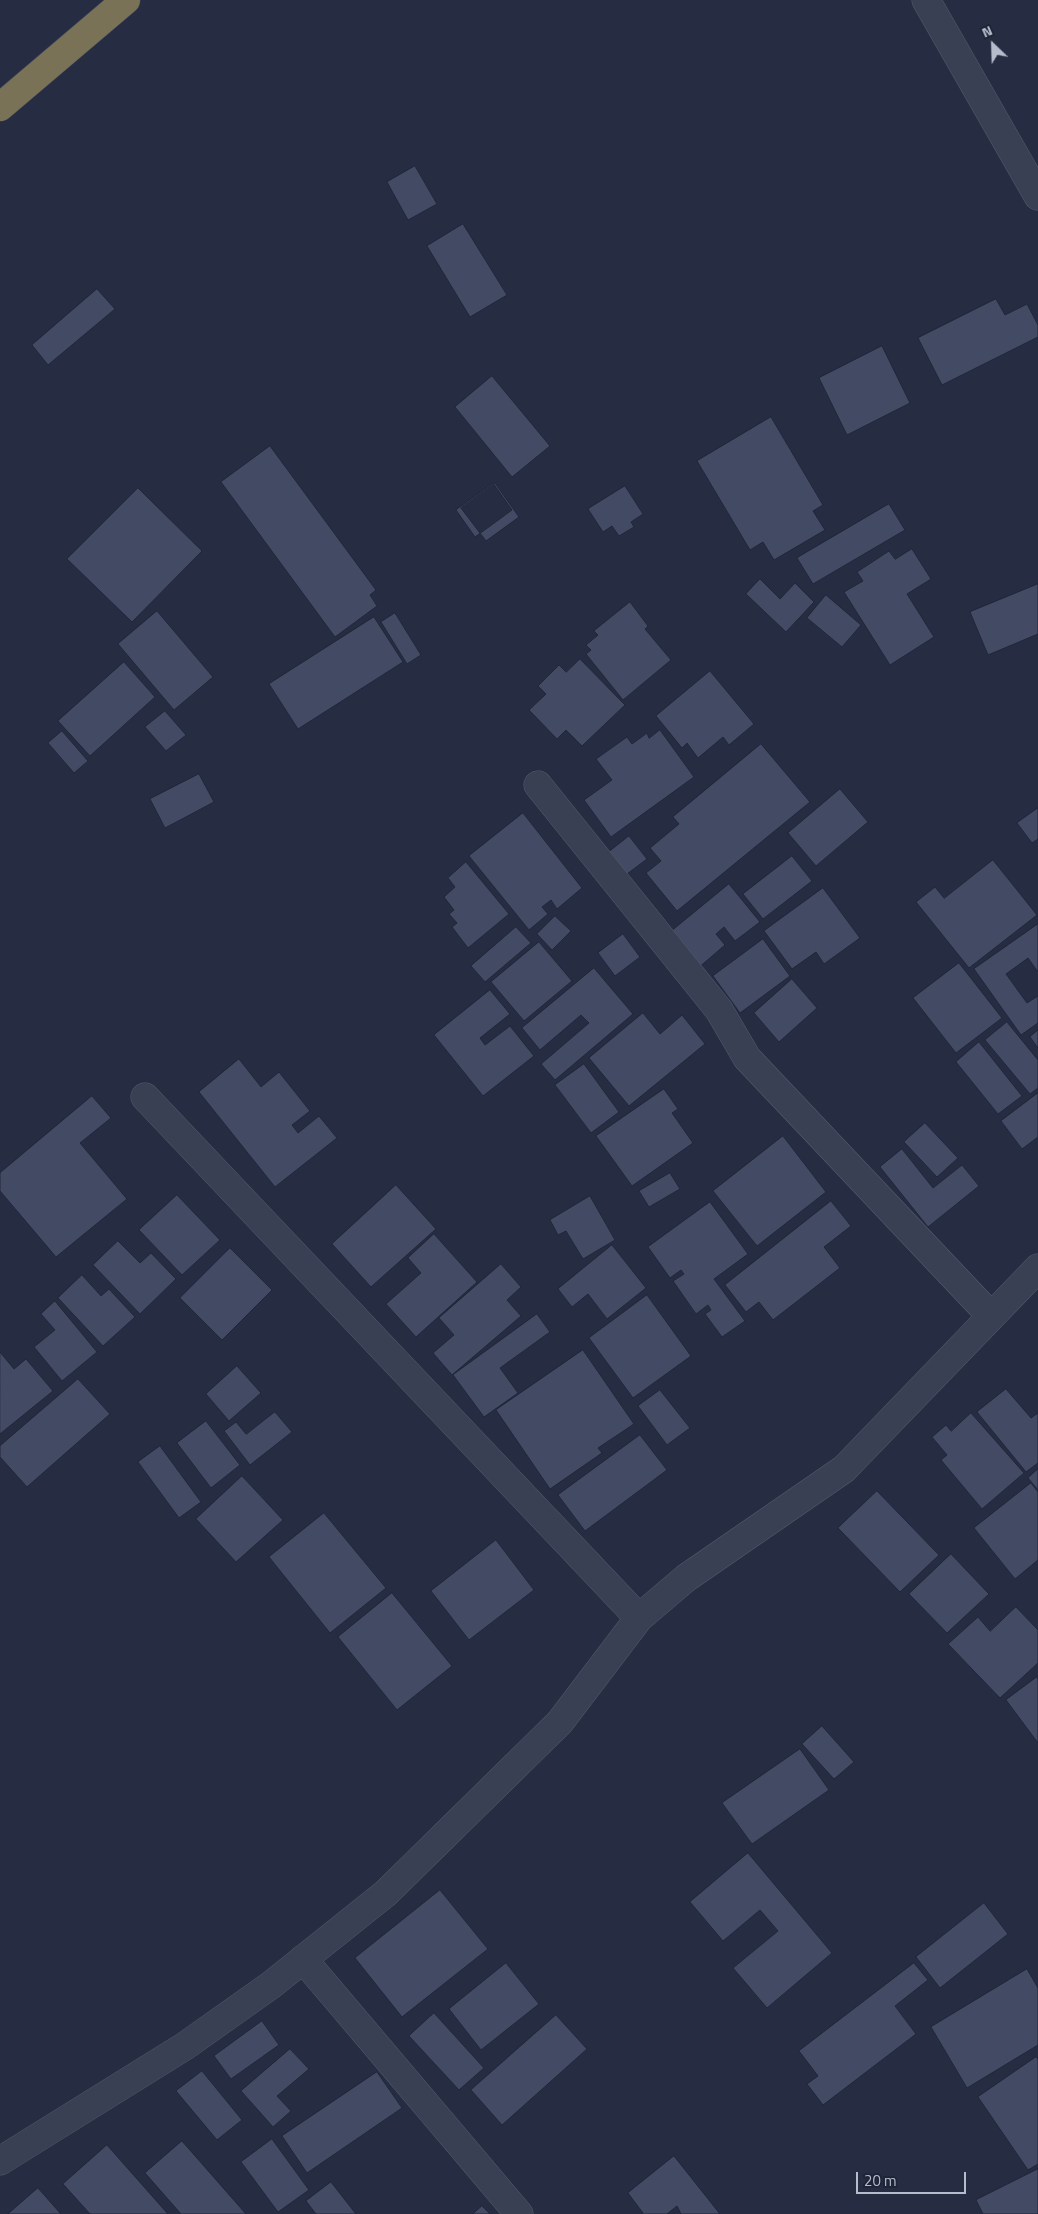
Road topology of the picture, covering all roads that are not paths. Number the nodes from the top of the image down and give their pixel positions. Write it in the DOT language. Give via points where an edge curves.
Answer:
graph roads {
  1 [pos="126,0"];
  2 [pos="926,0"];
  3 [pos="0,107"];
  4 [pos="1038,196"];
  5 [pos="538,785"];
  6 [pos="145,1097"];
  7 [pos="1038,1268"];
  8 [pos="991,1316"];
  9 [pos="639,1618"];
  10 [pos="303,1958"];
  11 [pos="0,2162"];
  12 [pos="519,2214"];
  1 -- 3 [label="highway"];
  2 -- 4 [label="street"];
  5 -- 8 [label="street" via="719,1010 747,1058"];
  6 -- 9 [label="street"];
  7 -- 8 [label="street"];
  8 -- 9 [label="street" via="844,1469 686,1578"];
  9 -- 10 [label="street" via="560,1722 386,1893"];
  10 -- 11 [label="street" via="185,2046"];
  10 -- 12 [label="street"];
}
